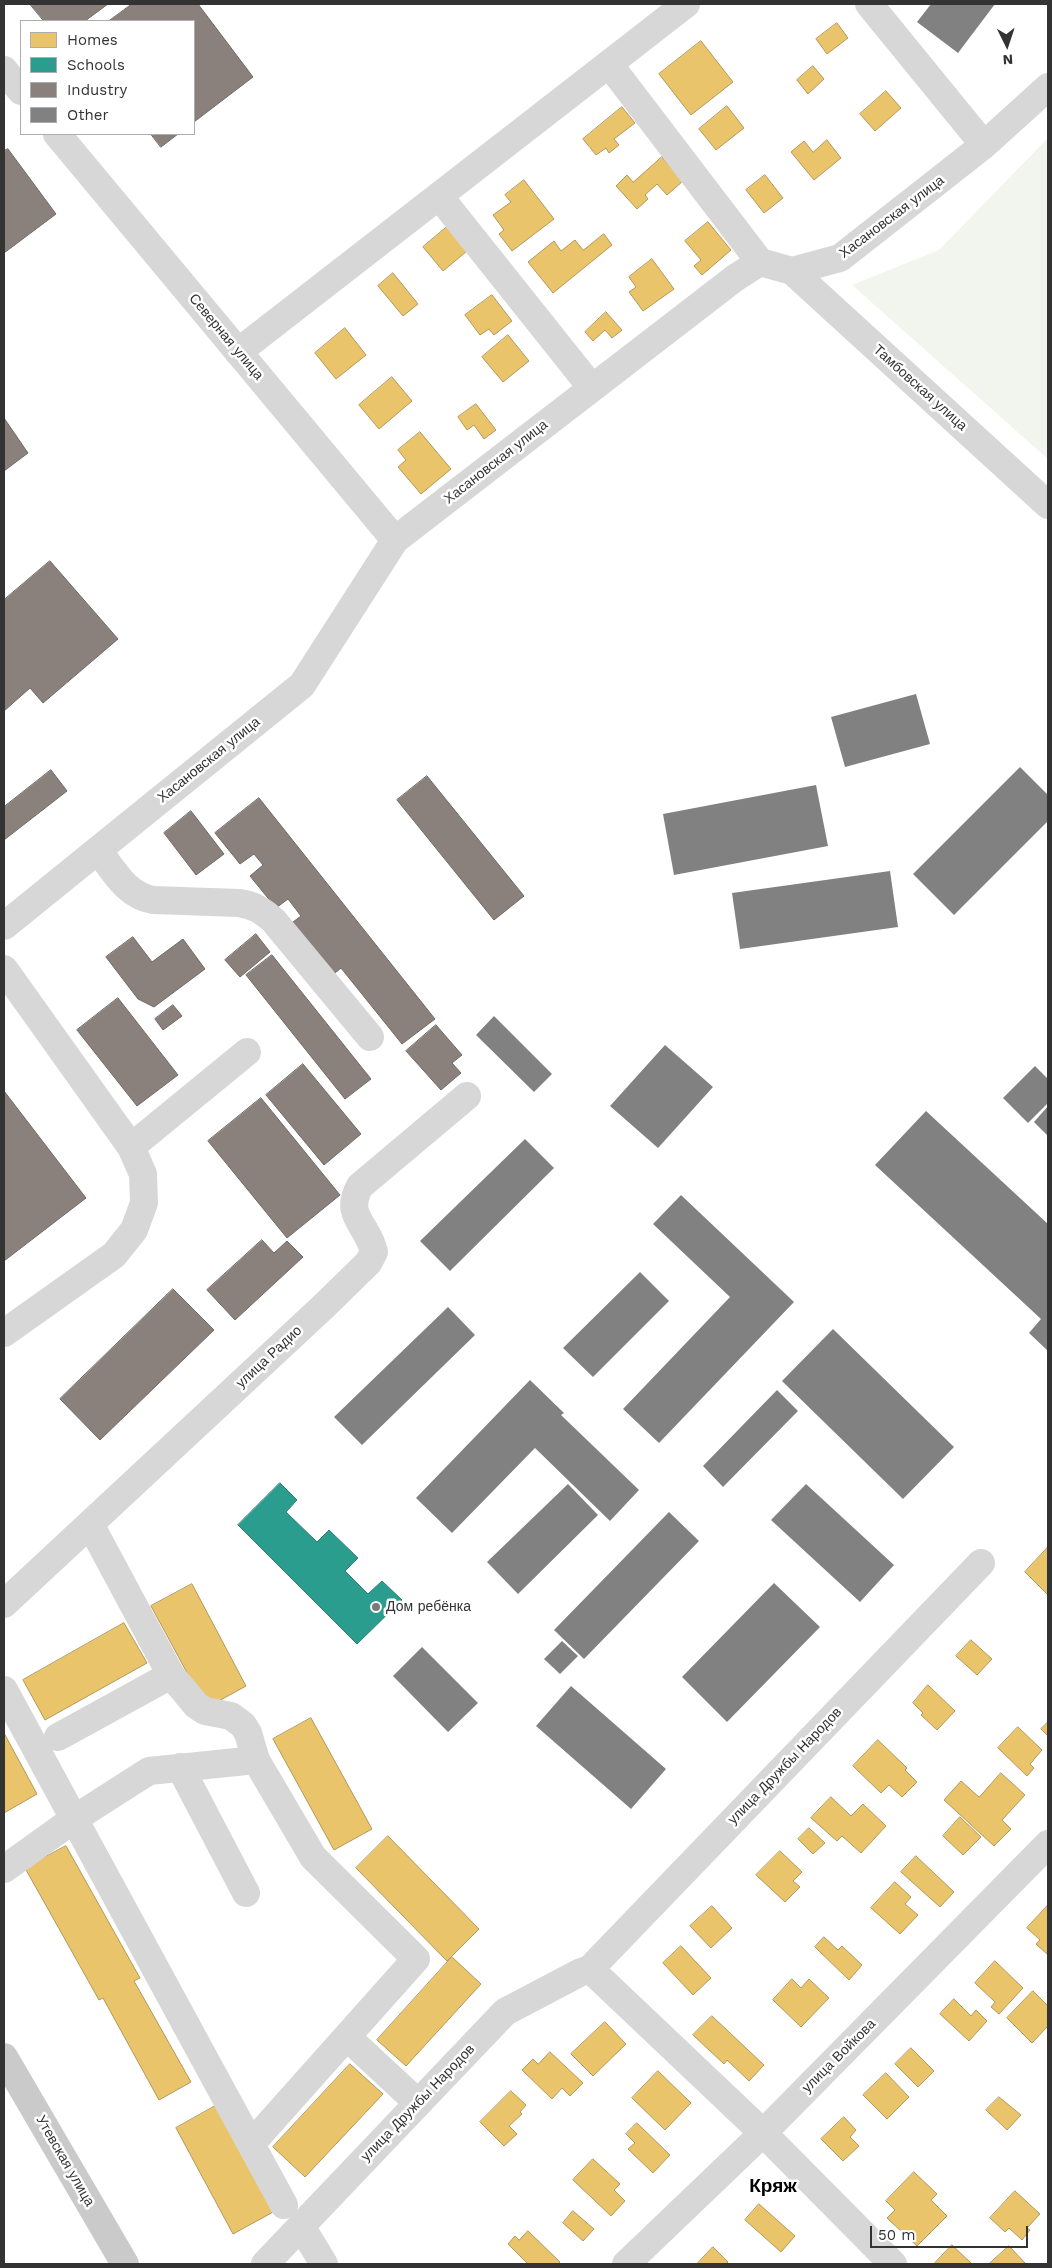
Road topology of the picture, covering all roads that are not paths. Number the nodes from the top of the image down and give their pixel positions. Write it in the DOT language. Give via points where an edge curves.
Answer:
graph roads {
  1 [pos="686,4"];
  2 [pos="869,4"];
  3 [pos="609,64"];
  4 [pos="4,70"];
  5 [pos="1048,87"];
  6 [pos="20,90"];
  7 [pos="58,135"];
  8 [pos="984,145"];
  9 [pos="439,196"];
  10 [pos="760,262"];
  11 [pos="792,271"];
  12 [pos="238,352"];
  13 [pos="592,388"];
  14 [pos="1048,505"];
  15 [pos="394,540"];
  16 [pos="98,850"];
  17 [pos="4,926"];
  18 [pos="4,969"];
  19 [pos="370,1037"];
  20 [pos="247,1052"];
  21 [pos="467,1096"];
  22 [pos="131,1148"];
  23 [pos="4,1333"];
  24 [pos="90,1524"];
  25 [pos="980,1562"];
  26 [pos="4,1604"];
  27 [pos="172,1675"];
  28 [pos="4,1690"];
  29 [pos="58,1737"];
  30 [pos="256,1760"];
  31 [pos="180,1768"];
  32 [pos="74,1819"];
  33 [pos="1048,1844"];
  34 [pos="4,1869"];
  35 [pos="246,1893"];
  36 [pos="590,1969"];
  37 [pos="347,2036"];
  38 [pos="4,2057"];
  39 [pos="418,2103"];
  40 [pos="763,2133"];
  41 [pos="251,2144"];
  42 [pos="284,2205"];
  43 [pos="301,2226"];
  44 [pos="125,2264"];
  45 [pos="265,2264"];
  46 [pos="324,2264"];
  47 [pos="626,2264"];
  48 [pos="893,2264"];
  1 -- 3 [label="street"];
  2 -- 8 [label="street"];
  3 -- 9 [label="street"];
  3 -- 10 [label="street"];
  4 -- 6 [label="street"];
  5 -- 8 [label="street, Хасановская улица"];
  7 -- 12 [label="street, Северная улица"];
  8 -- 11 [label="street, Хасановская улица" via="840,258"];
  9 -- 12 [label="street"];
  9 -- 13 [label="street"];
  10 -- 11 [label="street"];
  10 -- 13 [label="street, Хасановская улица" via="734,278"];
  11 -- 14 [label="street, Тамбовская улица"];
  12 -- 15 [label="street, Северная улица"];
  13 -- 15 [label="street, Хасановская улица"];
  15 -- 16 [label="street, Хасановская улица" via="302,685"];
  16 -- 17 [label="street, Хасановская улица"];
  16 -- 19 [label="street" via="130,891 140,898 239,903 265,912"];
  18 -- 22 [label="street"];
  20 -- 22 [label="street"];
  21 -- 24 [label="street, улица Радио" via="360,1186 353,1198 354,1213 371,1240 374,1252 368,1263"];
  22 -- 23 [label="street" via="143,1174 144,1203 134,1230 114,1255"];
  24 -- 26 [label="street, улица Радио"];
  24 -- 27 [label="street"];
  25 -- 36 [label="street, улица Дружбы Народов"];
  27 -- 29 [label="street"];
  27 -- 30 [label="street" via="200,1708 231,1716 243,1725"];
  28 -- 32 [label="street"];
  30 -- 31 [label="street"];
  30 -- 37 [label="street" via="313,1857 416,1959"];
  31 -- 32 [label="street" via="149,1771"];
  31 -- 35 [label="street"];
  32 -- 34 [label="street"];
  32 -- 41 [label="street"];
  33 -- 40 [label="street, улица Войкова"];
  36 -- 39 [label="street, улица Дружбы Народов" via="505,2012"];
  36 -- 40 [label="street"];
  37 -- 39 [label="street"];
  37 -- 41 [label="street"];
  38 -- 44 [label="main road, Утевская улица"];
  39 -- 43 [label="street, улица Дружбы Народов"];
  40 -- 47 [label="street, улица Войкова"];
  40 -- 48 [label="street"];
  41 -- 42 [label="street"];
  43 -- 45 [label="street, улица Дружбы Народов"];
  43 -- 46 [label="street"];
}
